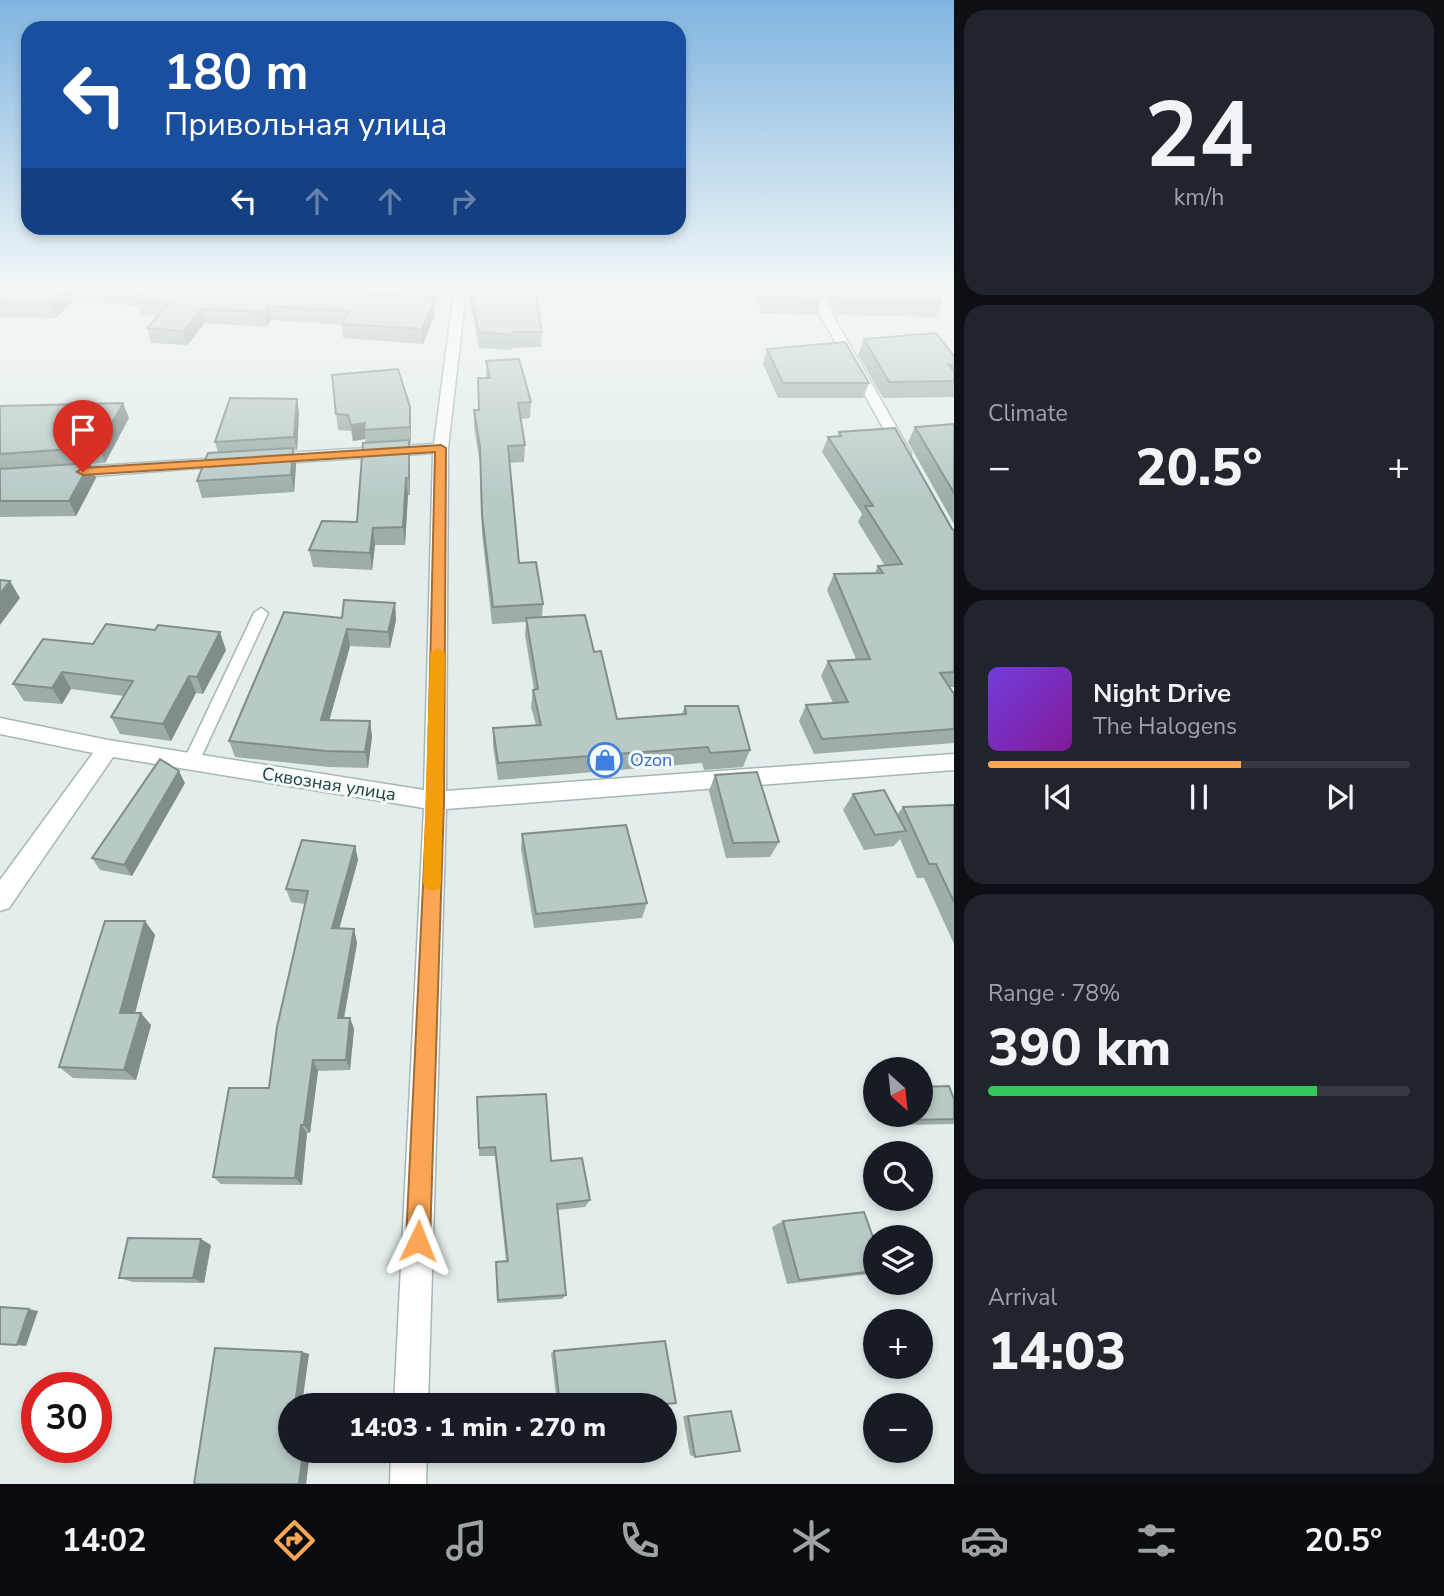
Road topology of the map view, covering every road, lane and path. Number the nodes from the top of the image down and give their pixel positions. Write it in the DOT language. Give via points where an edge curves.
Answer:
graph roads {
  1 [pos="449,360"];
  2 [pos="852,360"];
  3 [pos="441,448"];
  4 [pos="914,472"];
  5 [pos="55,474"];
  6 [pos="261,613"];
  7 [pos="0,726"];
  8 [pos="108,748"];
  9 [pos="191,762"];
  10 [pos="954,762"];
  11 [pos="435,802"];
  12 [pos="0,900"];
  13 [pos="411,1393"];
  14 [pos="409,1463"];
  15 [pos="408,1484"];
  1 -- 3 [label="street"];
  2 -- 4 [label="street"];
  3 -- 5 [label="street"];
  3 -- 11 [label="street"];
  6 -- 9 [label="lane"];
  7 -- 8 [label="street, Сквозная улица"];
  8 -- 9 [label="street, Сквозная улица"];
  8 -- 12 [label="street"];
  9 -- 11 [label="street, Сквозная улица"];
  10 -- 11 [label="street, Сквозная улица"];
  11 -- 13 [label="street"];
  14 -- 15 [label="street"];
}
